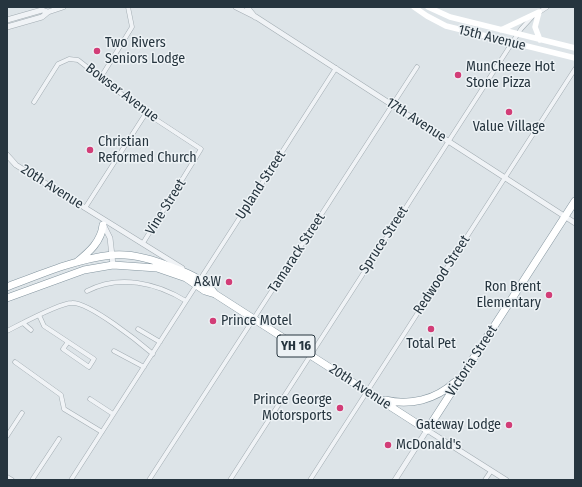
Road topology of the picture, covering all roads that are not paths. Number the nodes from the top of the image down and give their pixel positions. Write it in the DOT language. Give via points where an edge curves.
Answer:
graph roads {
  1 [pos="63,7"];
  2 [pos="128,7"];
  3 [pos="236,7"];
  4 [pos="247,7"];
  5 [pos="414,7"];
  6 [pos="428,7"];
  7 [pos="548,7"];
  8 [pos="48,12"];
  9 [pos="539,12"];
  10 [pos="256,17"];
  11 [pos="7,20"];
  12 [pos="7,27"];
  13 [pos="501,30"];
  14 [pos="517,34"];
  15 [pos="540,40"];
  16 [pos="512,42"];
  17 [pos="575,48"];
  18 [pos="575,58"];
  19 [pos="417,67"];
  20 [pos="336,68"];
  21 [pos="575,69"];
  22 [pos="101,77"];
  23 [pos="34,102"];
  24 [pos="393,105"];
  25 [pos="146,113"];
  26 [pos="448,141"];
  27 [pos="201,149"];
  28 [pos="7,155"];
  29 [pos="505,178"];
  30 [pos="575,201"];
  31 [pos="86,208"];
  32 [pos="565,216"];
  33 [pos="99,217"];
  34 [pos="575,223"];
  35 [pos="103,224"];
  36 [pos="143,244"];
  37 [pos="112,255"];
  38 [pos="76,263"];
  39 [pos="113,265"];
  40 [pos="190,274"];
  41 [pos="198,283"];
  42 [pos="7,287"];
  43 [pos="87,291"];
  44 [pos="7,298"];
  45 [pos="186,301"];
  46 [pos="39,315"];
  47 [pos="254,320"];
  48 [pos="23,323"];
  49 [pos="138,329"];
  50 [pos="31,330"];
  51 [pos="7,331"];
  52 [pos="68,342"];
  53 [pos="160,342"];
  54 [pos="114,351"];
  55 [pos="153,354"];
  56 [pos="310,355"];
  57 [pos="15,362"];
  58 [pos="144,367"];
  59 [pos="461,377"];
  60 [pos="367,392"];
  61 [pos="90,399"];
  62 [pos="378,399"];
  63 [pos="22,413"];
  64 [pos="113,414"];
  65 [pos="427,430"];
  66 [pos="102,432"];
  67 [pos="7,436"];
  68 [pos="59,439"];
  69 [pos="491,471"];
  70 [pos="7,477"];
  71 [pos="12,480"];
  72 [pos="32,480"];
  73 [pos="71,480"];
  74 [pos="149,480"];
  75 [pos="230,480"];
  76 [pos="310,480"];
  77 [pos="395,480"];
  78 [pos="485,480"];
  79 [pos="506,480"];
  1 -- 8 [label="street"];
  2 -- 22 [label="street" via="132,27"];
  3 -- 10 [label="street, 17th Avenue"];
  4 -- 10 [label="street, 17th Avenue"];
  5 -- 16 [label="main road, 15th Avenue" via="446,26"];
  6 -- 13 [label="main road, 15th Avenue" via="450,17"];
  7 -- 9 [label="street, Spruce Street"];
  8 -- 11 [label="street" via="42,10"];
  8 -- 12 [label="street" via="42,17"];
  9 -- 13 [label="main road"];
  9 -- 14 [label="street, Spruce Street"];
  9 -- 15 [label="main road" via="535,27"];
  10 -- 20 [label="street, 17th Avenue"];
  13 -- 14 [label="main road, 15th Avenue"];
  14 -- 15 [label="main road, 15th Avenue"];
  14 -- 16 [label="street, Spruce Street"];
  15 -- 17 [label="main road, 15th Avenue"];
  16 -- 18 [label="main road, 15th Avenue"];
  16 -- 26 [label="street, Spruce Street"];
  19 -- 24 [label="street, Tamarack Street"];
  20 -- 24 [label="street, 17th Avenue"];
  20 -- 41 [label="street, Upland Street"];
  21 -- 29 [label="street, Redwood Street"];
  22 -- 23 [label="street, Bowser Avenue" via="78,60 69,59 58,64"];
  22 -- 25 [label="street, Bowser Avenue"];
  24 -- 26 [label="street, 17th Avenue"];
  24 -- 47 [label="street, Tamarack Street"];
  25 -- 27 [label="street, Bowser Avenue"];
  25 -- 31 [label="street"];
  26 -- 29 [label="street, 17th Avenue"];
  26 -- 56 [label="street, Spruce Street"];
  27 -- 36 [label="street, Vine Street"];
  28 -- 31 [label="street, 20th Avenue" via="16,165"];
  29 -- 32 [label="street, 17th Avenue"];
  29 -- 60 [label="street, Redwood Street"];
  30 -- 32 [label="highway, Victoria Street"];
  31 -- 33 [label="street, 20th Avenue"];
  32 -- 34 [label="street, 17th Avenue"];
  32 -- 59 [label="highway, Victoria Street"];
  33 -- 35 [label="street, 20th Avenue"];
  33 -- 36 [label="street, 20th Avenue"];
  35 -- 37 [label="street, 20th Avenue" via="110,238"];
  35 -- 38 [label="highway" via="102,232 93,248"];
  36 -- 40 [label="street, 20th Avenue"];
  37 -- 38 [label="highway, YH 16"];
  37 -- 39 [label="street, 20th Avenue"];
  37 -- 40 [label="highway, YH 16" via="159,262"];
  38 -- 42 [label="highway, YH 16"];
  39 -- 41 [label="highway, YH 16" via="157,268"];
  39 -- 44 [label="highway, YH 16" via="84,270"];
  40 -- 41 [label="highway, 20th Avenue / YH 16"];
  41 -- 45 [label="street, Upland Street"];
  41 -- 47 [label="highway, 20th Avenue / YH 16" via="209,286 214,294"];
  43 -- 45 [label="street" via="98,285 133,282 153,285"];
  45 -- 53 [label="street, Upland Street"];
  46 -- 48 [label="street"];
  46 -- 52 [label="street" via="44,326"];
  46 -- 55 [label="street" via="72,302 80,304 129,334"];
  47 -- 56 [label="highway, 20th Avenue / YH 16"];
  47 -- 74 [label="street, Tamarack Street"];
  48 -- 50 [label="street"];
  48 -- 51 [label="street"];
  49 -- 53 [label="street"];
  52 -- 52 [label="street" via="63,349 89,367 94,359"];
  53 -- 55 [label="street, Upland Street"];
  54 -- 58 [label="street"];
  55 -- 58 [label="street, Upland Street"];
  56 -- 60 [label="highway, 20th Avenue / YH 16"];
  56 -- 75 [label="street, Spruce Street"];
  57 -- 66 [label="street" via="61,395 64,409"];
  58 -- 64 [label="street, Upland Street"];
  59 -- 62 [label="highway" via="447,390 426,400 411,403"];
  59 -- 65 [label="highway, Victoria Street"];
  60 -- 62 [label="highway, 20th Avenue / YH 16"];
  60 -- 76 [label="street, Redwood Street"];
  61 -- 64 [label="street"];
  62 -- 65 [label="highway, 20th Avenue / YH 16"];
  63 -- 67 [label="street"];
  64 -- 66 [label="street, Upland Street"];
  65 -- 69 [label="street, 20th Avenue"];
  65 -- 77 [label="street, Victoria Street"];
  66 -- 73 [label="street, Upland Street"];
  68 -- 72 [label="street"];
  69 -- 78 [label="street"];
  69 -- 79 [label="street, 20th Avenue"];
  70 -- 71 [label="street"];
}
